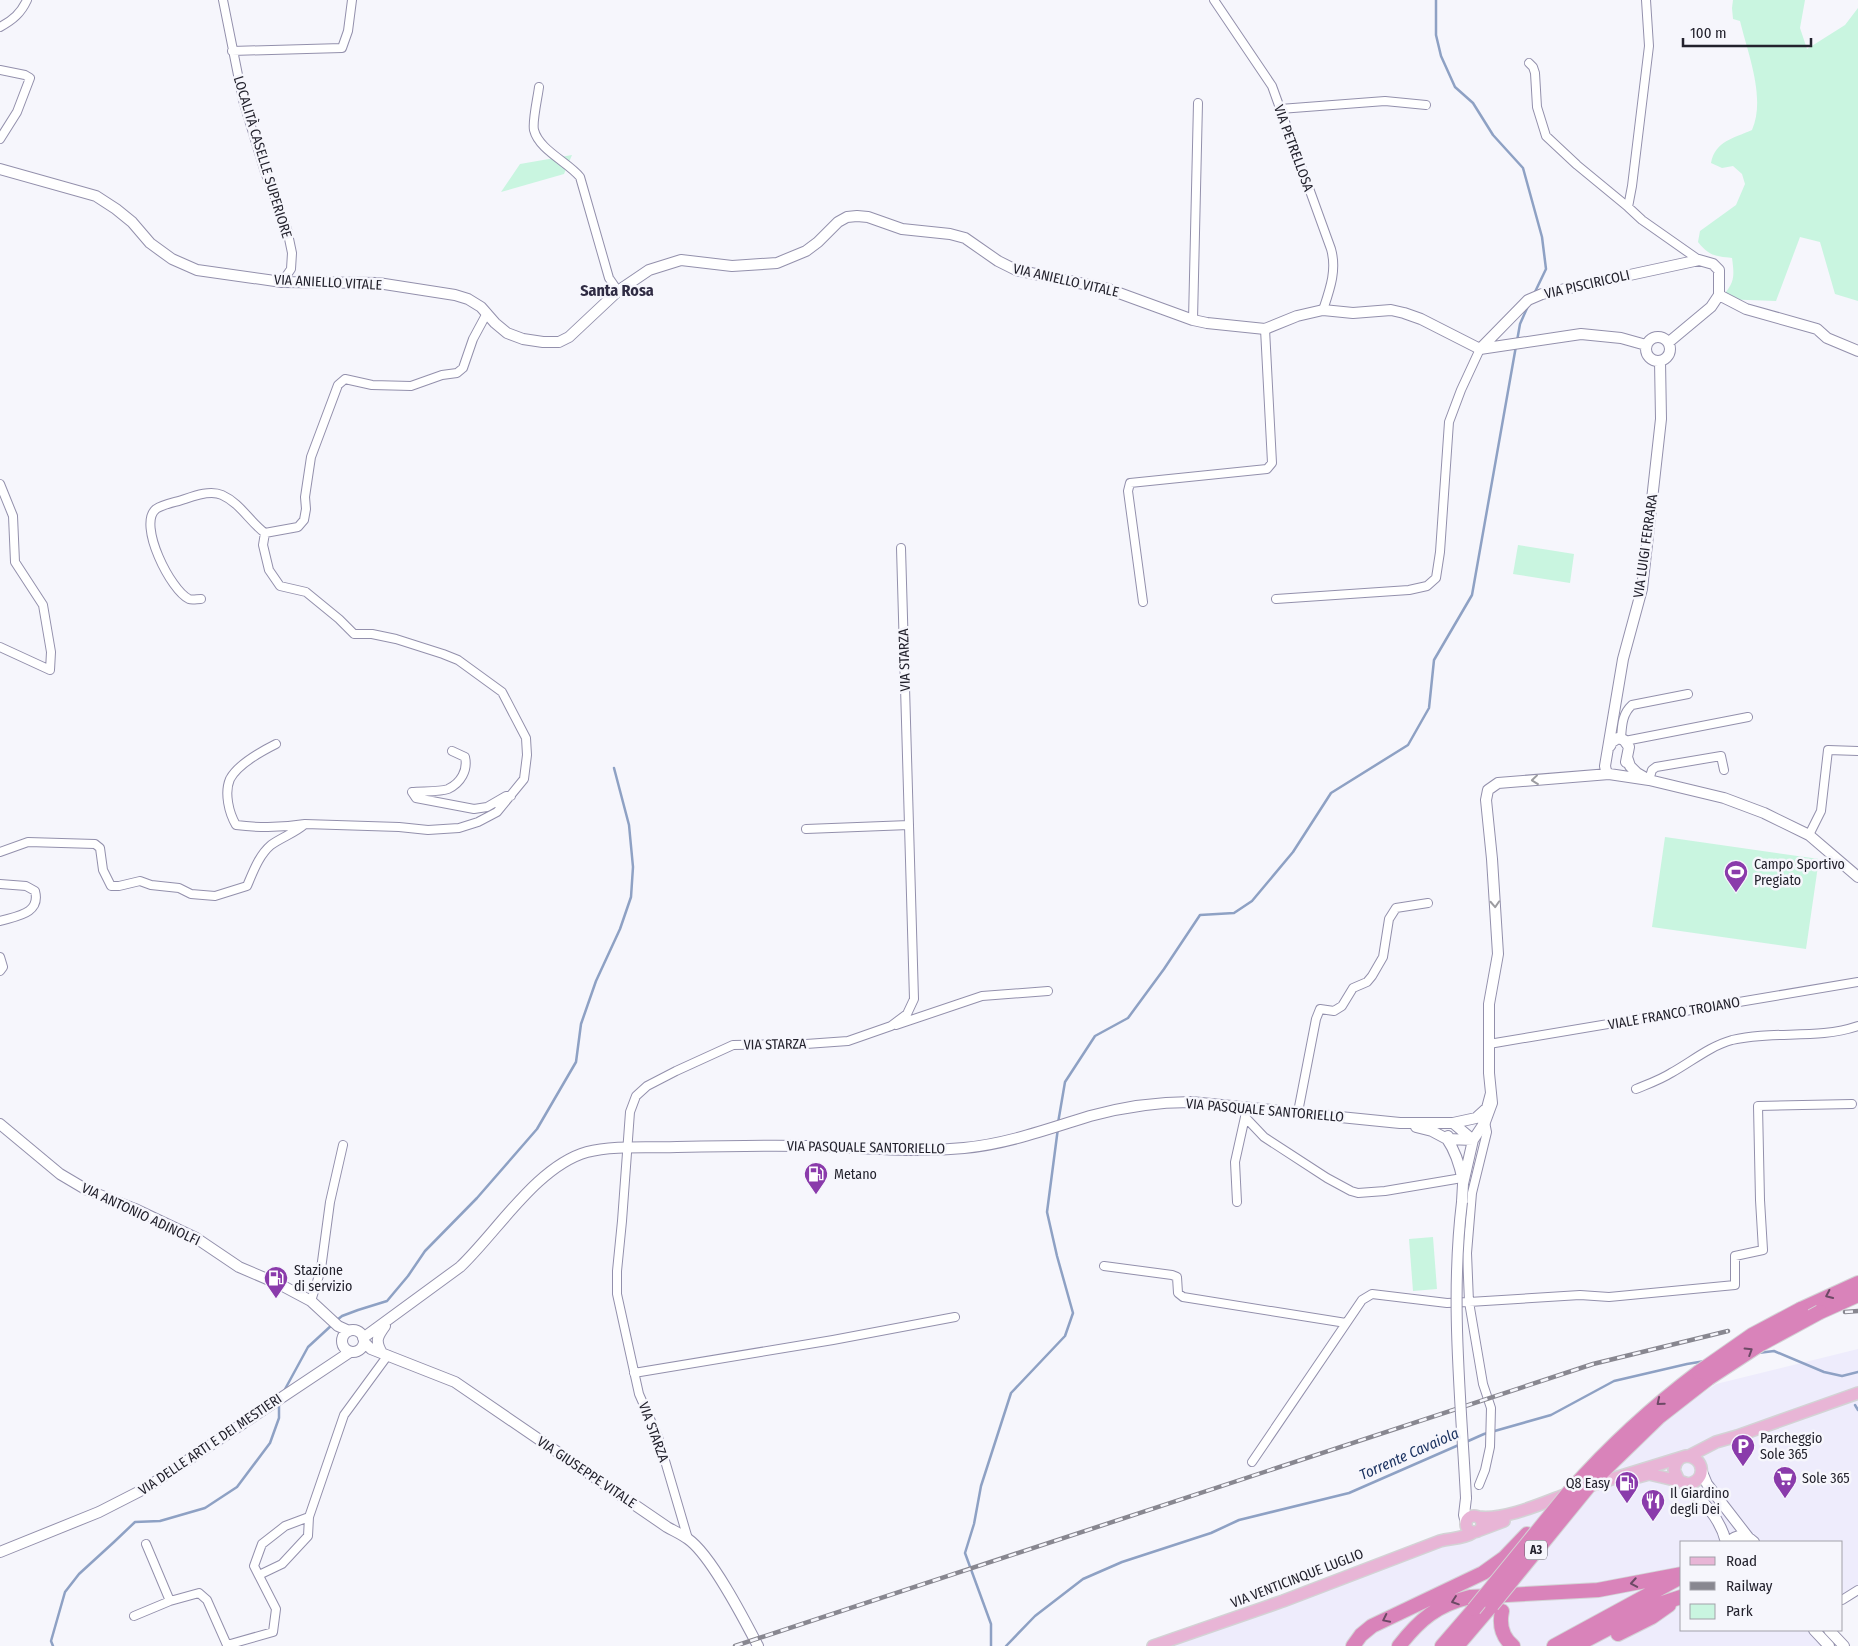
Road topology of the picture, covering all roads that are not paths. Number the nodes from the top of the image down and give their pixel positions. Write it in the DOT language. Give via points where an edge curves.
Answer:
graph roads {
  1 [pos="27,0"];
  2 [pos="222,0"];
  3 [pos="352,0"];
  4 [pos="1214,0"];
  5 [pos="1646,0"];
  6 [pos="0,27"];
  7 [pos="232,50"];
  8 [pos="1528,63"];
  9 [pos="0,70"];
  10 [pos="539,87"];
  11 [pos="1198,103"];
  12 [pos="1426,105"];
  13 [pos="1280,108"];
  14 [pos="0,139"];
  15 [pos="0,169"];
  16 [pos="1628,207"];
  17 [pos="1699,260"];
  18 [pos="282,282"];
  19 [pos="618,291"];
  20 [pos="1719,295"];
  21 [pos="1323,310"];
  22 [pos="487,313"];
  23 [pos="1193,320"];
  24 [pos="1265,329"];
  25 [pos="1669,342"];
  26 [pos="1483,345"];
  27 [pos="1646,345"];
  28 [pos="1858,351"];
  29 [pos="1660,361"];
  30 [pos="0,484"];
  31 [pos="265,533"];
  32 [pos="901,548"];
  33 [pos="201,599"];
  34 [pos="1276,600"];
  35 [pos="1143,602"];
  36 [pos="0,647"];
  37 [pos="1688,694"];
  38 [pos="1748,717"];
  39 [pos="1622,742"];
  40 [pos="276,744"];
  41 [pos="452,751"];
  42 [pos="1858,751"];
  43 [pos="1606,759"];
  44 [pos="1724,770"];
  45 [pos="1614,774"];
  46 [pos="1583,775"];
  47 [pos="1649,780"];
  48 [pos="511,796"];
  49 [pos="305,824"];
  50 [pos="909,825"];
  51 [pos="806,829"];
  52 [pos="1809,835"];
  53 [pos="0,852"];
  54 [pos="1858,877"];
  55 [pos="0,884"];
  56 [pos="1428,903"];
  57 [pos="0,921"];
  58 [pos="0,957"];
  59 [pos="0,971"];
  60 [pos="1858,982"];
  61 [pos="1048,991"];
  62 [pos="891,1026"];
  63 [pos="1858,1026"];
  64 [pos="1489,1044"];
  65 [pos="1636,1089"];
  66 [pos="1852,1104"];
  67 [pos="1245,1112"];
  68 [pos="1298,1112"];
  69 [pos="1480,1120"];
  70 [pos="1400,1123"];
  71 [pos="0,1124"];
  72 [pos="1453,1124"];
  73 [pos="1447,1139"];
  74 [pos="1473,1140"];
  75 [pos="342,1145"];
  76 [pos="1485,1146"];
  77 [pos="627,1148"];
  78 [pos="1463,1181"];
  79 [pos="1237,1202"];
  80 [pos="1104,1266"];
  81 [pos="1858,1283"];
  82 [pos="1858,1295"];
  83 [pos="311,1301"];
  84 [pos="1469,1302"];
  85 [pos="955,1317"];
  86 [pos="390,1319"];
  87 [pos="1346,1323"];
  88 [pos="355,1342"];
  89 [pos="385,1354"];
  90 [pos="634,1374"];
  91 [pos="1704,1375"];
  92 [pos="1858,1393"];
  93 [pos="1737,1436"];
  94 [pos="1684,1457"];
  95 [pos="1252,1462"];
  96 [pos="1702,1472"];
  97 [pos="1681,1482"];
  98 [pos="1479,1485"];
  99 [pos="1466,1498"];
  100 [pos="1557,1507"];
  101 [pos="1477,1516"];
  102 [pos="309,1517"];
  103 [pos="1471,1527"];
  104 [pos="688,1539"];
  105 [pos="1751,1540"];
  106 [pos="1728,1541"];
  107 [pos="1730,1541"];
  108 [pos="146,1544"];
  109 [pos="0,1552"];
  110 [pos="259,1575"];
  111 [pos="1680,1575"];
  112 [pos="1680,1576"];
  113 [pos="1858,1590"];
  114 [pos="1680,1596"];
  115 [pos="1680,1597"];
  116 [pos="1843,1599"];
  117 [pos="170,1601"];
  118 [pos="1497,1608"];
  119 [pos="134,1616"];
  120 [pos="1815,1631"];
  121 [pos="1830,1631"];
  122 [pos="758,1646"];
  123 [pos="1154,1646"];
  124 [pos="1353,1646"];
  125 [pos="1400,1646"];
  126 [pos="1442,1646"];
  127 [pos="1457,1646"];
  128 [pos="1513,1646"];
  129 [pos="1554,1646"];
  130 [pos="1575,1646"];
  131 [pos="1596,1646"];
  132 [pos="1829,1646"];
  133 [pos="1844,1646"];
  1 -- 6 [label="street" via="17,15"];
  2 -- 7 [label="street, LOCALITÀ CASELLE SUPERIORE"];
  3 -- 7 [label="street" via="342,48"];
  4 -- 13 [label="street, VIA PETRELLOSA" via="1263,71"];
  5 -- 16 [label="street" via="1649,46"];
  7 -- 18 [label="street, LOCALITÀ CASELLE SUPERIORE" via="243,100 290,245 291,269"];
  8 -- 16 [label="street" via="1535,73 1537,108 1546,136"];
  9 -- 14 [label="street" via="30,78 17,112"];
  10 -- 19 [label="street" via="533,129 546,147 580,177 609,278"];
  11 -- 23 [label="street"];
  12 -- 13 [label="street" via="1386,101"];
  13 -- 21 [label="street, VIA PETRELLOSA" via="1334,261"];
  15 -- 18 [label="street, VIA ANIELLO VITALE" via="96,196 132,222 150,243 184,265 211,273"];
  16 -- 17 [label="street"];
  17 -- 20 [label="street" via="1713,264 1719,270"];
  17 -- 26 [label="street, VIA PISCIRICOLI" via="1542,294 1528,300"];
  18 -- 22 [label="street, VIA ANIELLO VITALE" via="378,283 454,295 468,299"];
  19 -- 22 [label="street, VIA ANIELLO VITALE" via="569,337 559,342 523,339 507,333"];
  19 -- 23 [label="street, VIA ANIELLO VITALE" via="649,270 681,260 732,266 777,263 806,251 838,222 857,216 902,229 964,238 1016,270 1108,289"];
  20 -- 25 [label="street, VIA LUIGI FERRARA" via="1711,308"];
  20 -- 28 [label="street" via="1746,309 1817,329 1827,338"];
  21 -- 24 [label="street, VIA ANIELLO VITALE"];
  21 -- 26 [label="street" via="1404,313"];
  22 -- 31 [label="street" via="457,373 411,386 372,385 346,379 338,385 311,457 304,520 298,527"];
  23 -- 24 [label="street, VIA ANIELLO VITALE"];
  24 -- 35 [label="street" via="1272,463 1267,469 1130,483 1128,490"];
  25 -- 27 [label="street" via="1653,338"];
  25 -- 29 [label="street, VIA LUIGI FERRARA" via="1668,355"];
  26 -- 27 [label="street" via="1501,346 1581,334 1621,338"];
  26 -- 34 [label="street" via="1449,422 1436,578 1427,586 1409,590"];
  27 -- 29 [label="street" via="1650,358"];
  29 -- 39 [label="street, VIA LUIGI FERRARA" via="1661,419 1642,588 1623,659"];
  30 -- 36 [label="street" via="13,516 15,562 43,605 51,652 50,670"];
  31 -- 33 [label="street" via="221,494 211,492 190,497 156,510 150,520 150,530 162,561 182,593 190,599"];
  31 -- 48 [label="street" via="263,545 269,570 280,586 306,592 354,634 396,639 443,654 458,660 502,692 526,738 524,779"];
  32 -- 50 [label="street, VIA STARZA"];
  37 -- 39 [label="street" via="1632,706 1624,718"];
  38 -- 39 [label="street"];
  39 -- 43 [label="street"];
  39 -- 45 [label="street" via="1624,770"];
  39 -- 47 [label="street" via="1630,766"];
  40 -- 49 [label="street" via="258,754 230,779 230,814 236,825 261,828"];
  41 -- 48 [label="street" via="465,757 467,766 461,779 447,789 412,792 416,798 474,809"];
  42 -- 52 [label="street" via="1828,750 1821,812"];
  43 -- 45 [label="street" via="1606,771"];
  43 -- 46 [label="street"];
  44 -- 47 [label="street" via="1721,756 1656,767"];
  45 -- 46 [label="street"];
  45 -- 47 [label="street"];
  46 -- 64 [label="street, one-way" via="1498,784 1488,790 1486,800 1498,954 1489,1004"];
  47 -- 52 [label="street" via="1724,798"];
  48 -- 49 [label="street" via="497,812 458,828 428,830"];
  49 -- 53 [label="street" via="270,846 258,861 246,886 215,896 190,894 178,888 140,881 111,886 103,870 100,848 95,844 28,842"];
  50 -- 51 [label="street"];
  50 -- 62 [label="street, VIA STARZA" via="914,999 907,1014"];
  52 -- 54 [label="street"];
  55 -- 57 [label="street" via="26,886 34,891 37,900 33,908"];
  56 -- 68 [label="street" via="1396,908 1389,919 1384,957 1372,976 1353,988 1342,1006 1334,1011 1320,1009"];
  58 -- 59 [label="street" via="3,967"];
  60 -- 64 [label="street, VIALE FRANCO TROIANO"];
  61 -- 62 [label="street" via="982,996"];
  62 -- 77 [label="street, VIA STARZA" via="848,1041 733,1045 684,1067 647,1086 636,1096 630,1112"];
  63 -- 65 [label="street" via="1837,1032 1732,1040"];
  64 -- 69 [label="street" via="1491,1093 1488,1108"];
  66 -- 84 [label="street" via="1758,1106 1763,1250 1735,1256 1735,1285 1609,1297"];
  67 -- 68 [label="street, VIA PASQUALE SANTORIELLO"];
  67 -- 77 [label="street, VIA PASQUALE SANTORIELLO" via="1191,1102 1165,1102 1109,1111 1004,1142 966,1148 902,1151 810,1146"];
  67 -- 78 [label="street" via="1264,1137 1351,1191"];
  67 -- 79 [label="street" via="1235,1162"];
  68 -- 70 [label="street, VIA PASQUALE SANTORIELLO"];
  69 -- 72 [label="street"];
  69 -- 74 [label="street"];
  69 -- 76 [label="street" via="1487,1132"];
  70 -- 72 [label="street"];
  70 -- 73 [label="street" via="1432,1131"];
  71 -- 83 [label="street, VIA ANTONIO ADINOLFI" via="60,1174 87,1190 196,1238 238,1267"];
  72 -- 73 [label="street"];
  72 -- 74 [label="street"];
  73 -- 74 [label="street"];
  73 -- 78 [label="street" via="1454,1149"];
  74 -- 76 [label="street"];
  74 -- 78 [label="street"];
  75 -- 83 [label="street" via="321,1269"];
  76 -- 84 [label="street" via="1472,1192 1467,1253"];
  77 -- 86 [label="street, VIA PASQUALE SANTORIELLO" via="587,1152 552,1170 460,1267"];
  77 -- 90 [label="street, VIA STARZA" via="617,1294"];
  78 -- 99 [label="street, bridge" via="1456,1273"];
  80 -- 87 [label="street" via="1172,1275 1177,1278 1178,1292 1182,1297"];
  81 -- 91 [label="highway, A3, one-way, bridge" via="1752,1336"];
  91 -- 82 [label="highway, A3, one-way, bridge"];
  83 -- 88 [label="street, VIA ANTONIO ADINOLFI"];
  84 -- 87 [label="street" via="1372,1294 1362,1300"];
  84 -- 98 [label="street" via="1483,1384 1491,1408 1491,1438"];
  85 -- 90 [label="street"];
  86 -- 88 [label="street, VIA PASQUALE SANTORIELLO"];
  86 -- 89 [label="street, VIA PASQUALE SANTORIELLO" via="377,1336 378,1347"];
  87 -- 95 [label="street"];
  88 -- 89 [label="street, VIA GIUSEPPE VITALE"];
  88 -- 109 [label="street, VIA DELLE ARTI E DEI MESTIERI" via="333,1363 146,1488 99,1512"];
  89 -- 102 [label="street" via="344,1415"];
  89 -- 104 [label="street, VIA GIUSEPPE VITALE" via="455,1382"];
  90 -- 104 [label="street, VIA STARZA" via="658,1437"];
  91 -- 100 [label="highway, A3, one-way, bridge" via="1657,1404 1594,1464"];
  91 -- 118 [label="highway, A3, bridge" via="1615,1458 1582,1494 1548,1546"];
  92 -- 93 [label="main road"];
  93 -- 94 [label="main road"];
  93 -- 96 [label="main road" via="1710,1452 1704,1460"];
  94 -- 96 [label="main road" via="1697,1459"];
  94 -- 97 [label="main road" via="1676,1462 1674,1470"];
  94 -- 101 [label="main road" via="1610,1478 1500,1516"];
  96 -- 97 [label="main road" via="1693,1483"];
  96 -- 105 [label="street" via="1707,1484"];
  97 -- 103 [label="main road, VIA VENTICINQUE LUGLIO" via="1649,1474"];
  97 -- 106 [label="street" via="1712,1512"];
  99 -- 101 [label="street"];
  99 -- 103 [label="street" via="1464,1514"];
  100 -- 124 [label="highway, A3, one-way, bridge" via="1495,1565 1372,1626"];
  100 -- 126 [label="highway, A3, bridge"];
  101 -- 103 [label="main road" via="1482,1523"];
  102 -- 110 [label="street" via="308,1536 282,1564"];
  102 -- 110 [label="street" via="285,1526 262,1544 254,1566"];
  103 -- 123 [label="main road, VIA VENTICINQUE LUGLIO" via="1450,1538 1291,1598"];
  104 -- 122 [label="street, VIA GIUSEPPE VITALE" via="703,1554"];
  105 -- 107 [label="street" via="1738,1536"];
  108 -- 117 [label="street"];
  110 -- 117 [label="street" via="276,1609 273,1632 252,1639 227,1644 207,1600 199,1593"];
  111 -- 125 [label="highway, one-way" via="1598,1590 1455,1600 1422,1620"];
  112 -- 129 [label="highway"];
  113 -- 116 [label="street"];
  114 -- 130 [label="highway" via="1647,1608"];
  115 -- 131 [label="highway" via="1652,1617"];
  117 -- 119 [label="street"];
  118 -- 127 [label="highway"];
  118 -- 128 [label="highway" via="1503,1634"];
  120 -- 132 [label="street"];
  121 -- 133 [label="street"];
}
